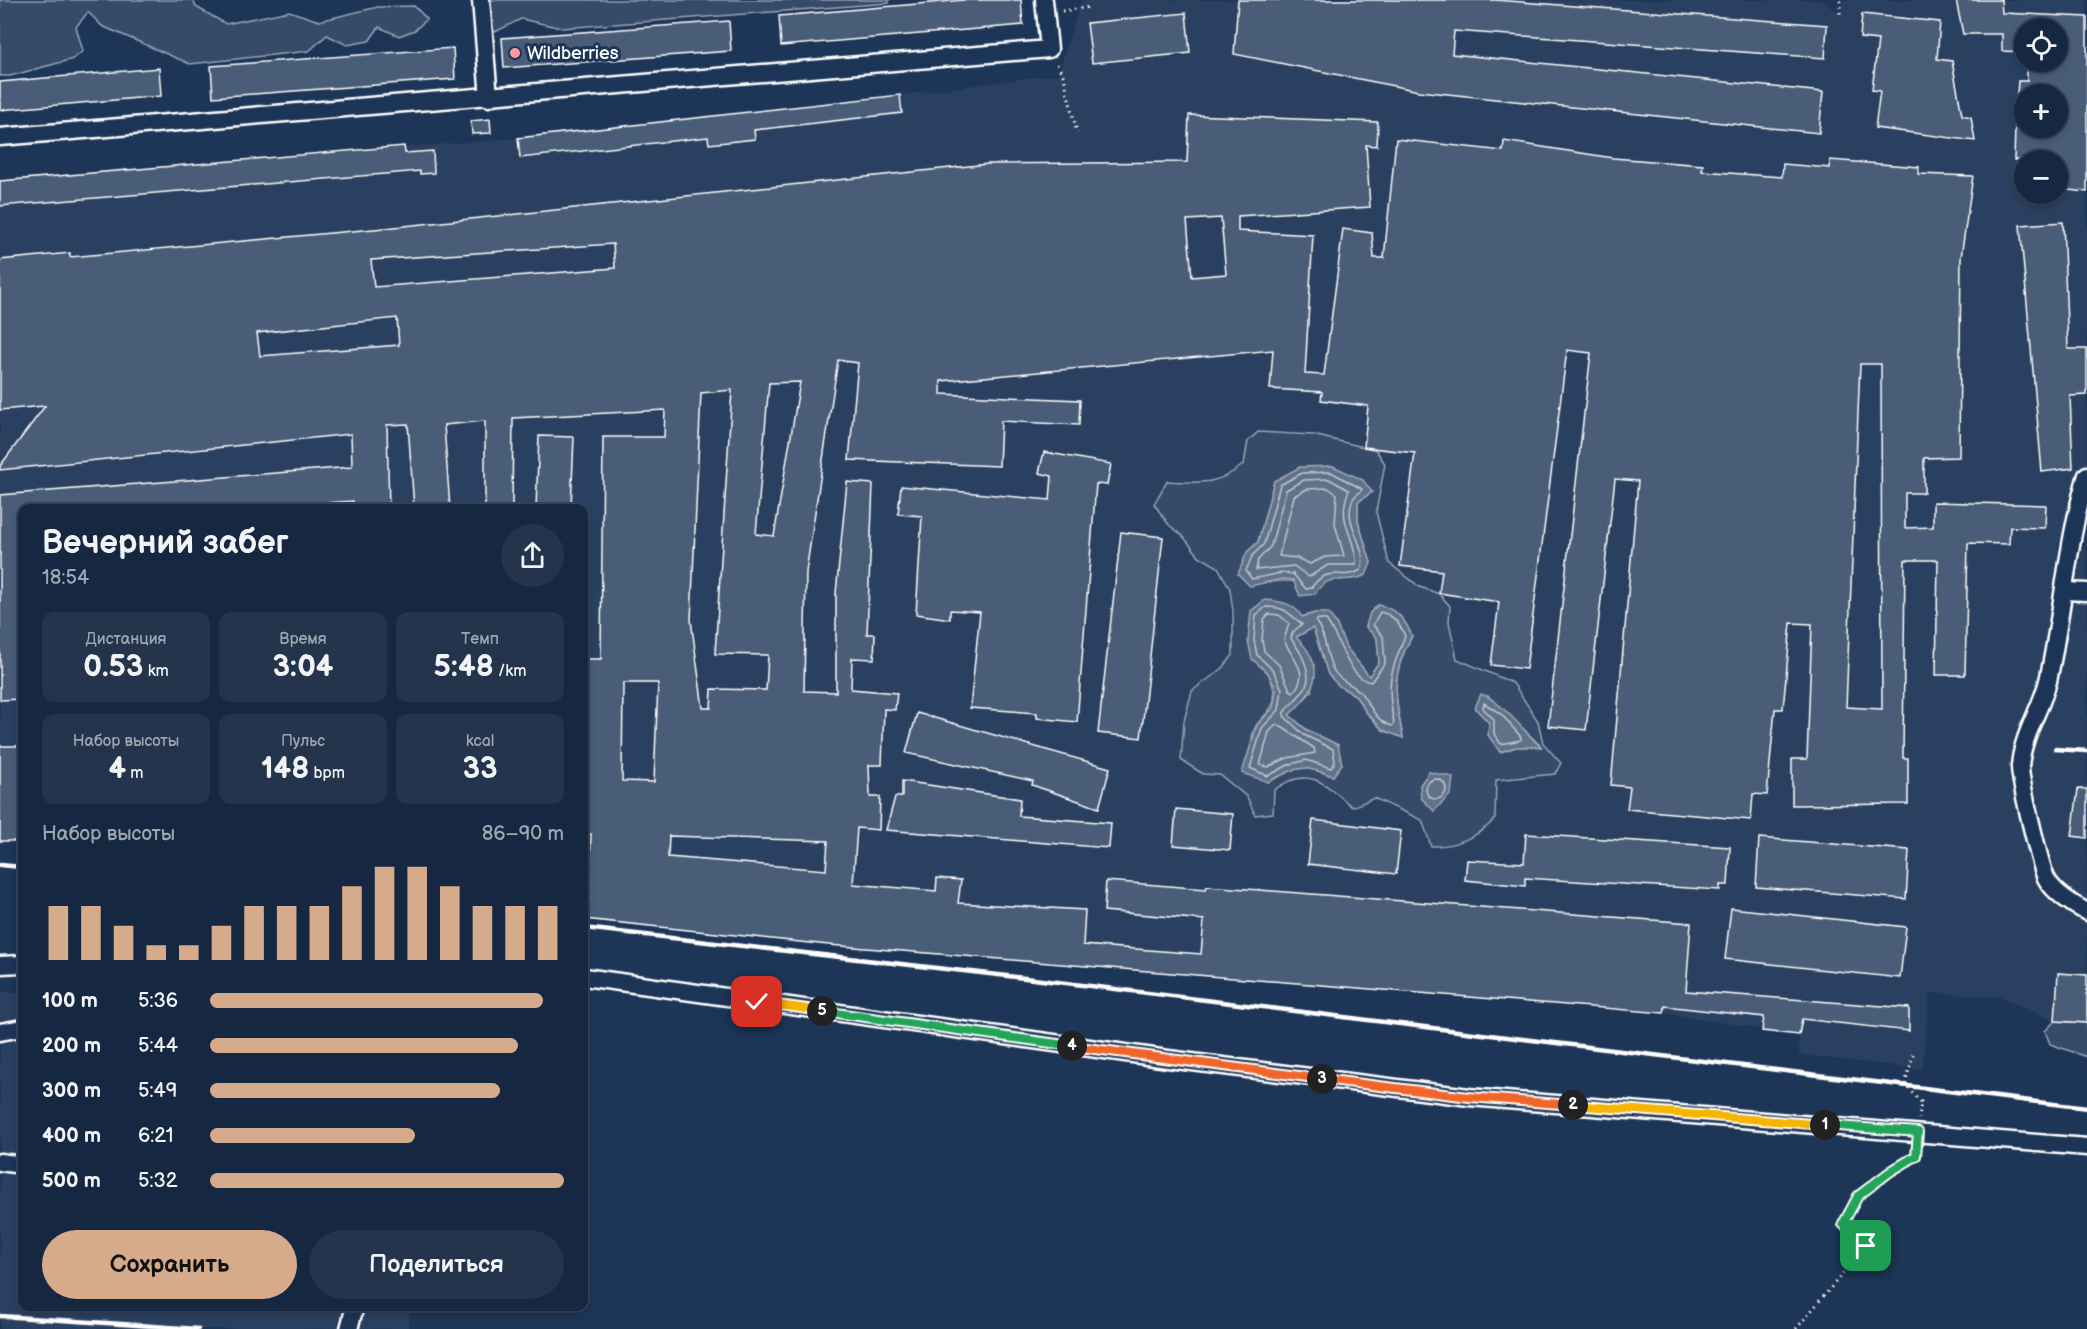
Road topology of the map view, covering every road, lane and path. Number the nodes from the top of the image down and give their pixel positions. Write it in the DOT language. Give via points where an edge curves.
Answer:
graph roads {
  1 [pos="481,0"];
  2 [pos="1840,0"];
  3 [pos="1044,7"];
  4 [pos="1090,7"];
  5 [pos="1840,14"];
  6 [pos="1049,49"];
  7 [pos="489,98"];
  8 [pos="1077,133"];
  9 [pos="0,136"];
  10 [pos="2087,475"];
  11 [pos="2065,591"];
  12 [pos="2087,592"];
  13 [pos="2087,912"];
  14 [pos="18,964"];
  15 [pos="0,965"];
  16 [pos="588,977"];
  17 [pos="18,1029"];
  18 [pos="0,1032"];
  19 [pos="1912,1054"];
  20 [pos="1918,1132"];
  21 [pos="2087,1147"];
  22 [pos="0,1162"];
  23 [pos="18,1164"];
  24 [pos="355,1311"];
  25 [pos="349,1329"];
  26 [pos="1796,1329"];
  1 -- 7 [label="street"];
  2 -- 5 [label="path"];
  3 -- 4 [label="path"];
  3 -- 6 [label="street"];
  6 -- 7 [label="street"];
  6 -- 8 [label="path" via="1064,77"];
  7 -- 9 [label="street"];
  10 -- 11 [label="street" via="2073,529"];
  11 -- 12 [label="street"];
  11 -- 13 [label="street" via="2047,684 2030,725 2020,767 2046,879 2070,903"];
  14 -- 15 [label="street"];
  16 -- 20 [label="street" via="1168,1059 1469,1097"];
  17 -- 18 [label="street"];
  19 -- 20 [label="path" via="1905,1085 1921,1102"];
  20 -- 21 [label="street"];
  20 -- 26 [label="path" via="1916,1156 1858,1196 1843,1224 1866,1246"];
  22 -- 23 [label="street"];
  24 -- 25 [label="street"];
}
